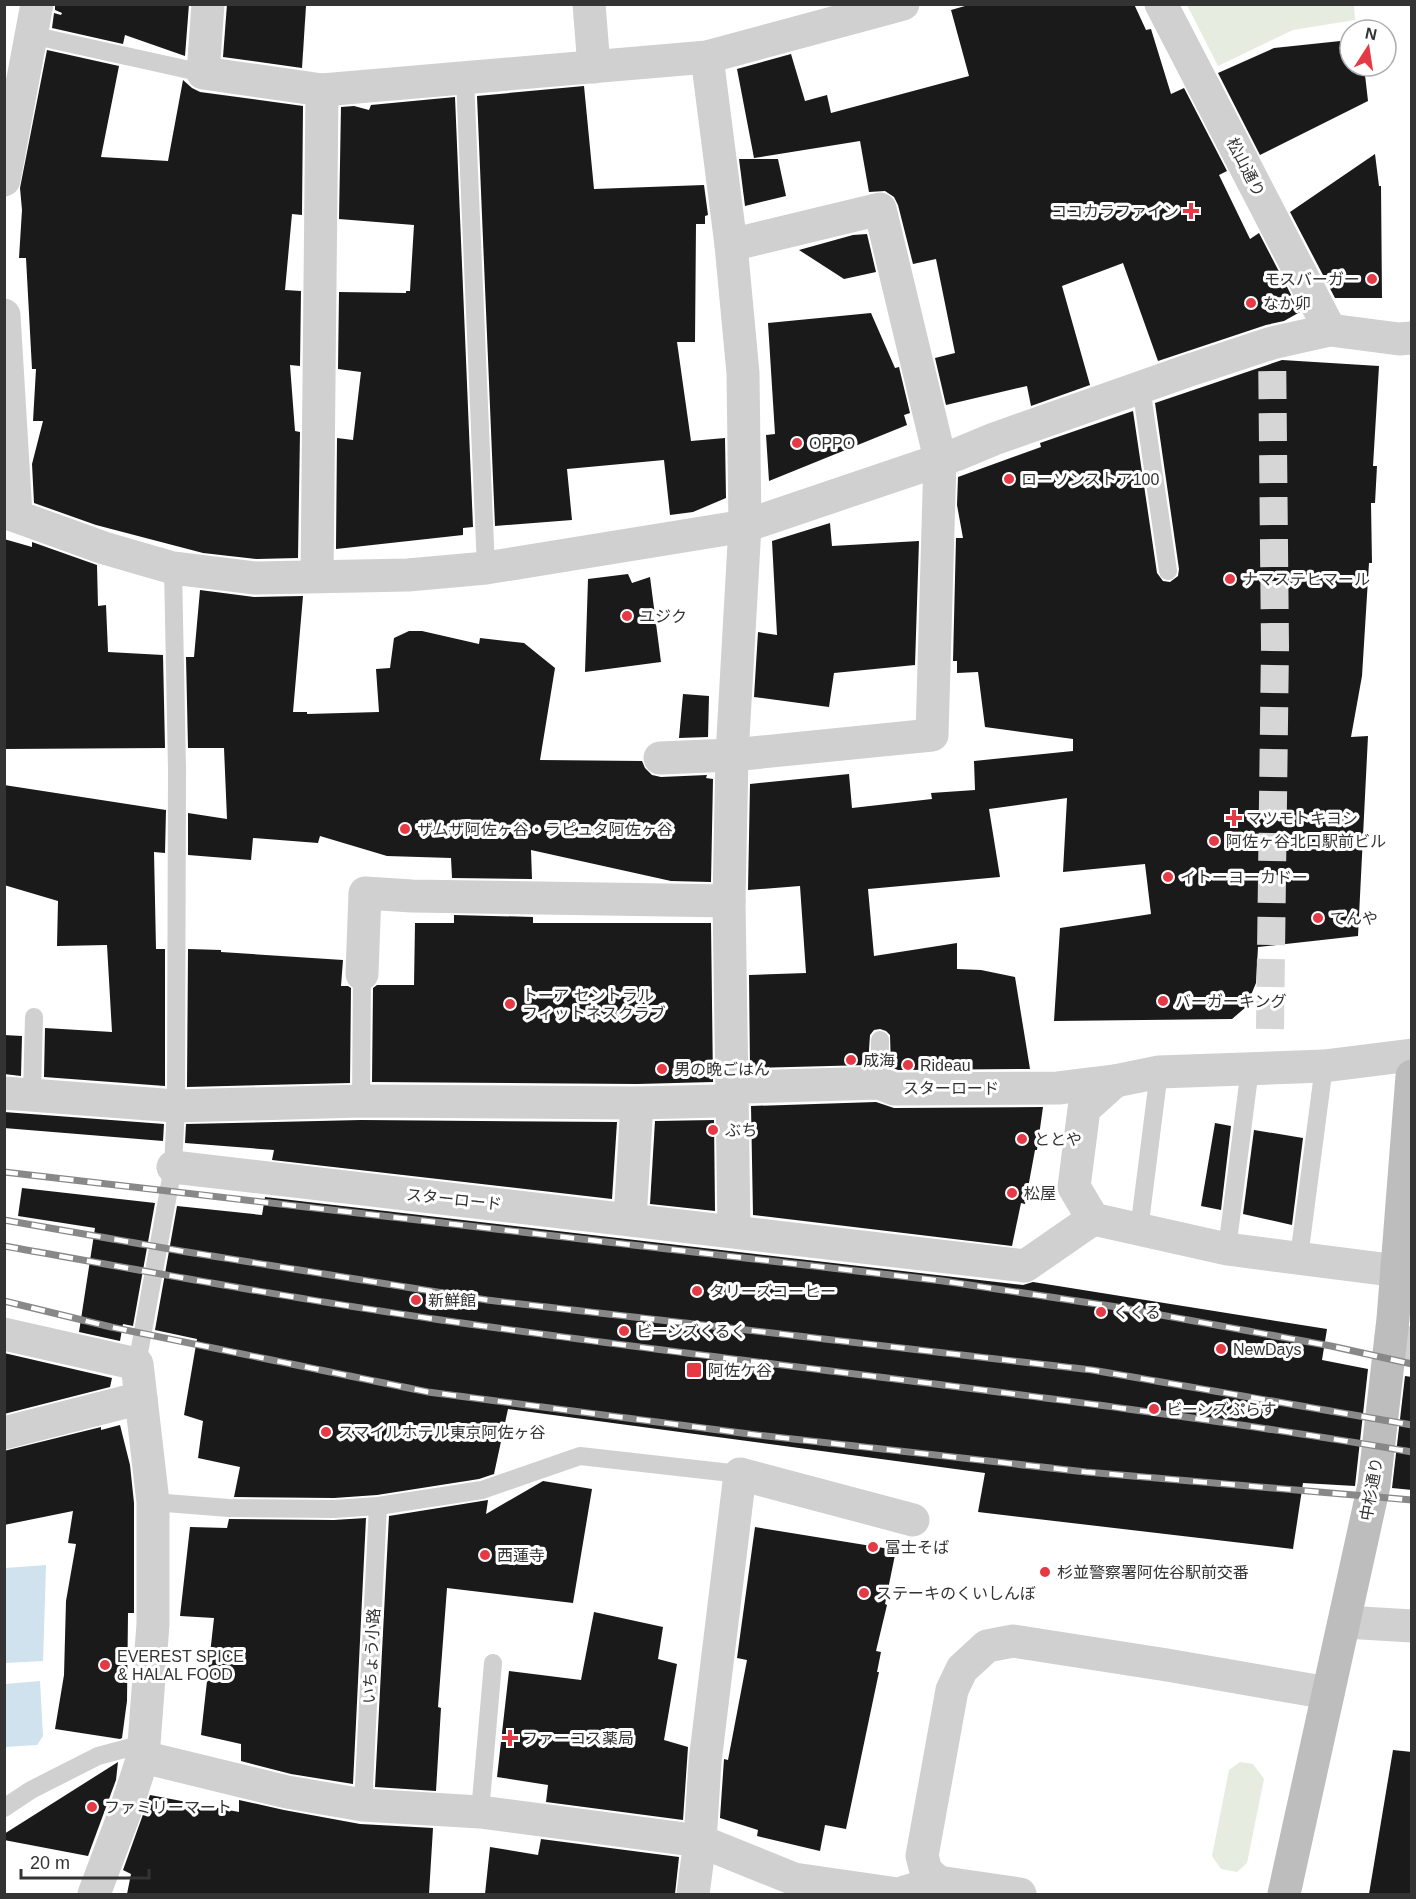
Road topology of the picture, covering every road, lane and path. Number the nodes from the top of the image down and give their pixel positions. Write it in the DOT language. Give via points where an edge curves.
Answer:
graph roads {
  1 [pos="208,4"];
  2 [pos="589,4"];
  3 [pos="903,4"];
  4 [pos="1161,4"];
  5 [pos="34,20"];
  6 [pos="707,57"];
  7 [pos="594,67"];
  8 [pos="203,73"];
  9 [pos="465,78"];
  10 [pos="322,90"];
  11 [pos="4,180"];
  12 [pos="731,245"];
  13 [pos="4,315"];
  14 [pos="1330,330"];
  15 [pos="1412,338"];
  16 [pos="1141,387"];
  17 [pos="940,459"];
  18 [pos="10,514"];
  19 [pos="746,526"];
  20 [pos="173,568"];
  21 [pos="486,568"];
  22 [pos="1168,572"];
  23 [pos="317,576"];
  24 [pos="732,755"];
  25 [pos="660,758"];
  26 [pos="729,901"];
  27 [pos="362,974"];
  28 [pos="34,1017"];
  29 [pos="880,1040"];
  30 [pos="1412,1055"];
  31 [pos="1324,1066"];
  32 [pos="1250,1068"];
  33 [pos="1159,1072"];
  34 [pos="1412,1076"];
  35 [pos="1115,1081"];
  36 [pos="879,1083"];
  37 [pos="732,1092"];
  38 [pos="18,1094"];
  39 [pos="362,1101"];
  40 [pos="637,1103"];
  41 [pos="176,1106"];
  42 [pos="173,1167"];
  43 [pos="630,1219"];
  44 [pos="1093,1220"];
  45 [pos="1139,1230"];
  46 [pos="734,1231"];
  47 [pos="1227,1249"];
  48 [pos="1299,1257"];
  49 [pos="1398,1271"];
  50 [pos="4,1334"];
  51 [pos="1401,1341"];
  52 [pos="138,1364"];
  53 [pos="141,1398"];
  54 [pos="4,1433"];
  55 [pos="740,1473"];
  56 [pos="153,1502"];
  57 [pos="378,1506"];
  58 [pos="913,1520"];
  59 [pos="1345,1622"];
  60 [pos="1412,1626"];
  61 [pos="493,1663"];
  62 [pos="1328,1693"];
  63 [pos="143,1751"];
  64 [pos="363,1805"];
  65 [pos="4,1808"];
  66 [pos="480,1812"];
  67 [pos="700,1841"];
  68 [pos="938,1882"];
  69 [pos="94,1894"];
  70 [pos="693,1894"];
  71 [pos="1020,1894"];
  72 [pos="1284,1894"];
  1 -- 8 [label="street"];
  2 -- 7 [label="street"];
  3 -- 6 [label="street"];
  4 -- 14 [label="street, 松山通り"];
  5 -- 8 [label="lane"];
  5 -- 11 [label="street"];
  6 -- 7 [label="street"];
  6 -- 12 [label="street"];
  7 -- 9 [label="street"];
  8 -- 10 [label="street"];
  9 -- 10 [label="street"];
  9 -- 21 [label="lane"];
  10 -- 23 [label="street"];
  12 -- 17 [label="street" via="880,209"];
  12 -- 19 [label="street" via="743,373"];
  13 -- 18 [label="street"];
  14 -- 15 [label="street"];
  14 -- 16 [label="street" via="1272,343"];
  16 -- 17 [label="street"];
  16 -- 22 [label="lane"];
  17 -- 19 [label="street"];
  17 -- 24 [label="street" via="933,735"];
  18 -- 20 [label="street"];
  19 -- 21 [label="street"];
  19 -- 24 [label="street"];
  20 -- 23 [label="street" via="256,578"];
  20 -- 41 [label="lane"];
  21 -- 23 [label="street" via="408,575"];
  24 -- 25 [label="street"];
  24 -- 26 [label="street"];
  26 -- 27 [label="street" via="365,893"];
  26 -- 37 [label="street"];
  27 -- 39 [label="lane"];
  28 -- 38 [label="lane"];
  29 -- 36 [label="lane"];
  30 -- 31 [label="street, スターロード"];
  31 -- 32 [label="street, スターロード"];
  31 -- 48 [label="lane"];
  32 -- 33 [label="street, スターロード"];
  32 -- 47 [label="lane"];
  33 -- 35 [label="street, スターロード"];
  33 -- 45 [label="lane"];
  34 -- 49 [label="main road, 中杉通り"];
  35 -- 36 [label="street, スターロード" via="1058,1088 894,1089"];
  35 -- 44 [label="street" via="1084,1109 1074,1186"];
  36 -- 37 [label="street, スターロード" via="743,1087"];
  37 -- 40 [label="street, スターロード" via="720,1101"];
  37 -- 46 [label="street"];
  38 -- 41 [label="street, スターロード"];
  39 -- 40 [label="street, スターロード"];
  39 -- 41 [label="street, スターロード"];
  40 -- 43 [label="street"];
  41 -- 42 [label="lane"];
  42 -- 43 [label="street, スターロード"];
  42 -- 52 [label="lane"];
  43 -- 46 [label="street, スターロード"];
  44 -- 45 [label="street"];
  44 -- 46 [label="street, スターロード" via="1025,1266"];
  45 -- 47 [label="street"];
  47 -- 48 [label="street"];
  48 -- 49 [label="street"];
  49 -- 51 [label="main road, 中杉通り"];
  50 -- 52 [label="street"];
  51 -- 59 [label="main road, 中杉通り"];
  52 -- 53 [label="street"];
  53 -- 54 [label="street"];
  53 -- 56 [label="street"];
  55 -- 57 [label="lane" via="580,1456 482,1490"];
  55 -- 58 [label="street"];
  55 -- 67 [label="street" via="705,1762"];
  56 -- 57 [label="lane" via="229,1508"];
  56 -- 63 [label="street" via="153,1624"];
  57 -- 64 [label="lane, いちょう小路"];
  59 -- 60 [label="street"];
  59 -- 62 [label="main road, 中杉通り"];
  61 -- 66 [label="lane"];
  62 -- 68 [label="street" via="1013,1641 987,1646 962,1669 952,1690 922,1856 926,1871"];
  62 -- 72 [label="main road, 中杉通り"];
  63 -- 64 [label="street" via="287,1792"];
  63 -- 65 [label="lane" via="98,1756"];
  63 -- 69 [label="street"];
  64 -- 66 [label="street"];
  66 -- 67 [label="street"];
  67 -- 68 [label="street" via="794,1879 898,1894"];
  67 -- 70 [label="street"];
  68 -- 71 [label="street"];
}
